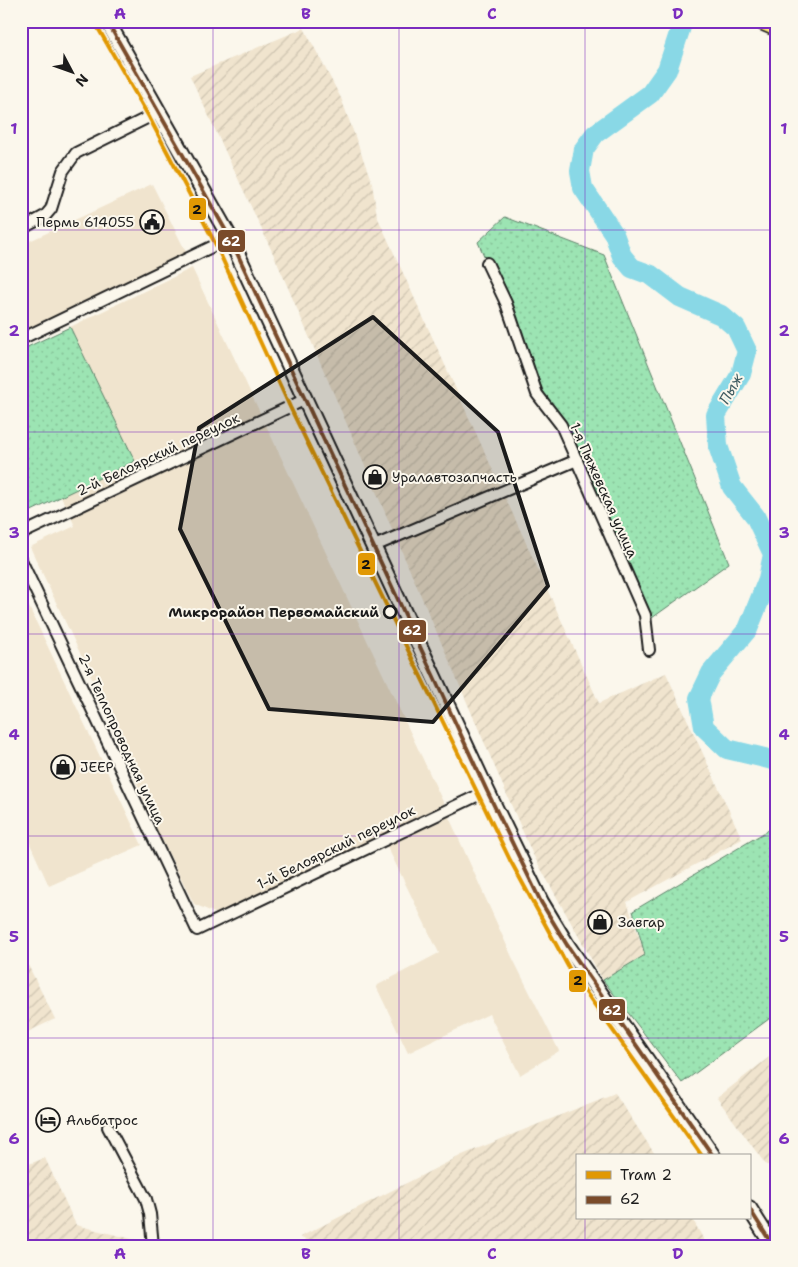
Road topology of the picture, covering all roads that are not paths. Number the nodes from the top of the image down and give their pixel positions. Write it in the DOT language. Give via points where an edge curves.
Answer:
graph roads {
  1 [pos="107,21"];
  2 [pos="763,21"];
  3 [pos="777,27"];
  4 [pos="159,112"];
  5 [pos="21,229"];
  6 [pos="230,238"];
  7 [pos="487,263"];
  8 [pos="21,339"];
  9 [pos="306,399"];
  10 [pos="577,460"];
  11 [pos="21,534"];
  12 [pos="372,547"];
  13 [pos="21,560"];
  14 [pos="649,650"];
  15 [pos="487,792"];
  16 [pos="197,930"];
  17 [pos="108,1127"];
  18 [pos="711,1154"];
  19 [pos="750,1210"];
  20 [pos="153,1246"];
  21 [pos="773,1246"];
  1 -- 4 [label="street"];
  2 -- 3 [label="highway"];
  4 -- 5 [label="street" via="76,153 63,171 51,209"];
  4 -- 6 [label="street"];
  6 -- 8 [label="street"];
  6 -- 9 [label="street"];
  7 -- 10 [label="street, 1-я Пыжевская улица" via="506,303 537,394 561,424"];
  9 -- 11 [label="street, 2-й Белоярский переулок"];
  9 -- 12 [label="street"];
  10 -- 12 [label="street"];
  10 -- 14 [label="street, 1-я Пыжевская улица" via="645,615"];
  12 -- 15 [label="street"];
  13 -- 16 [label="street, 2-я Теплопроводная улица"];
  15 -- 16 [label="street, 1-й Белоярский переулок"];
  15 -- 18 [label="street" via="541,902 563,938"];
  17 -- 20 [label="street" via="146,1199"];
  19 -- 21 [label="street"];
}
